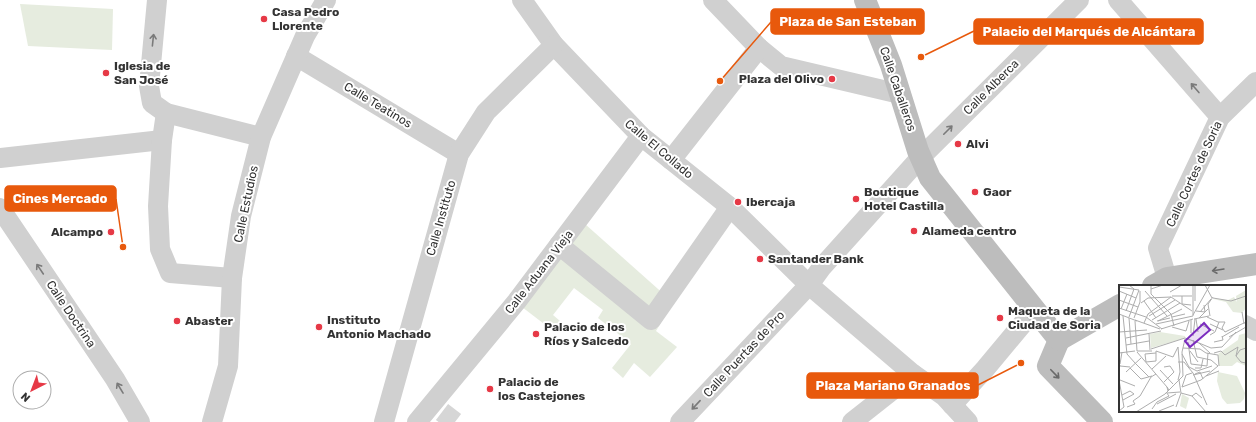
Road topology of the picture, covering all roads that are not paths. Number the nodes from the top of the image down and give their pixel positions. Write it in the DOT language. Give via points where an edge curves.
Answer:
graph roads {
  1 [pos="157,0"];
  2 [pos="326,0"];
  3 [pos="522,0"];
  4 [pos="713,0"];
  5 [pos="865,0"];
  6 [pos="1079,0"];
  7 [pos="1118,0"];
  8 [pos="554,45"];
  9 [pos="759,48"];
  10 [pos="296,56"];
  11 [pos="1256,82"];
  12 [pos="900,94"];
  13 [pos="166,113"];
  14 [pos="1220,117"];
  15 [pos="641,136"];
  16 [pos="261,137"];
  17 [pos="162,140"];
  18 [pos="459,154"];
  19 [pos="0,158"];
  20 [pos="920,158"];
  21 [pos="670,160"];
  22 [pos="730,207"];
  23 [pos="0,208"];
  24 [pos="559,245"];
  25 [pos="1256,264"];
  26 [pos="232,278"];
  27 [pos="1166,283"];
  28 [pos="809,285"];
  29 [pos="1119,306"];
  30 [pos="1035,309"];
  31 [pos="1246,326"];
  32 [pos="1256,331"];
  33 [pos="1059,340"];
  34 [pos="912,374"];
  35 [pos="948,401"];
  36 [pos="140,422"];
  37 [pos="212,422"];
  38 [pos="384,422"];
  39 [pos="417,422"];
  40 [pos="680,422"];
  41 [pos="852,422"];
  42 [pos="968,422"];
  43 [pos="1102,422"];
  13 -- 1 [label="street, one-way" via="152,103 149,86"];
  2 -- 10 [label="street, Calle Estudios"];
  3 -- 8 [label="street, Calle El Collado"];
  4 -- 9 [label="street"];
  5 -- 12 [label="street, Calle Caballeros"];
  20 -- 6 [label="street, Calle Alberca, one-way"];
  14 -- 7 [label="street, one-way"];
  8 -- 15 [label="street, Calle El Collado"];
  8 -- 18 [label="street, Calle Instituto" via="486,112"];
  9 -- 12 [label="street" via="781,66"];
  9 -- 21 [label="street"];
  10 -- 16 [label="street, Calle Estudios"];
  10 -- 18 [label="street, Calle Teatinos"];
  11 -- 14 [label="street, Calle Cortes de Soria"];
  12 -- 20 [label="street, Calle Caballeros"];
  13 -- 16 [label="street"];
  13 -- 17 [label="street"];
  14 -- 27 [label="street, Calle Cortes de Soria" via="1158,248"];
  15 -- 21 [label="street, Calle El Collado"];
  15 -- 24 [label="street, Calle Aduana Vieja"];
  16 -- 26 [label="street, Calle Estudios" via="241,216"];
  17 -- 19 [label="street"];
  17 -- 26 [label="street" via="158,206 160,249 170,273"];
  18 -- 38 [label="street, Calle Instituto"];
  20 -- 28 [label="street, Calle Alberca" via="822,267"];
  20 -- 30 [label="street, Calle Caballeros" via="930,178"];
  21 -- 22 [label="street, Calle El Collado"];
  22 -- 24 [label="street" via="651,320"];
  22 -- 28 [label="street, Calle El Collado"];
  36 -- 23 [label="street, Calle Doctrina, one-way" via="115,379"];
  24 -- 39 [label="street, Calle Aduana Vieja" via="437,408"];
  25 -- 27 [label="street, one-way"];
  26 -- 37 [label="street, Calle Estudios" via="228,366"];
  28 -- 34 [label="street, Calle El Collado"];
  28 -- 40 [label="street, Calle Puertas de Pro, one-way"];
  29 -- 33 [label="street"];
  30 -- 33 [label="street, Calle Caballeros"];
  30 -- 35 [label="street" via="985,369"];
  31 -- 32 [label="street"];
  33 -- 43 [label="street, one-way" via="1048,366"];
  34 -- 35 [label="street, Calle El Collado"];
  34 -- 41 [label="street"];
  35 -- 42 [label="street, Calle El Collado"];
}
